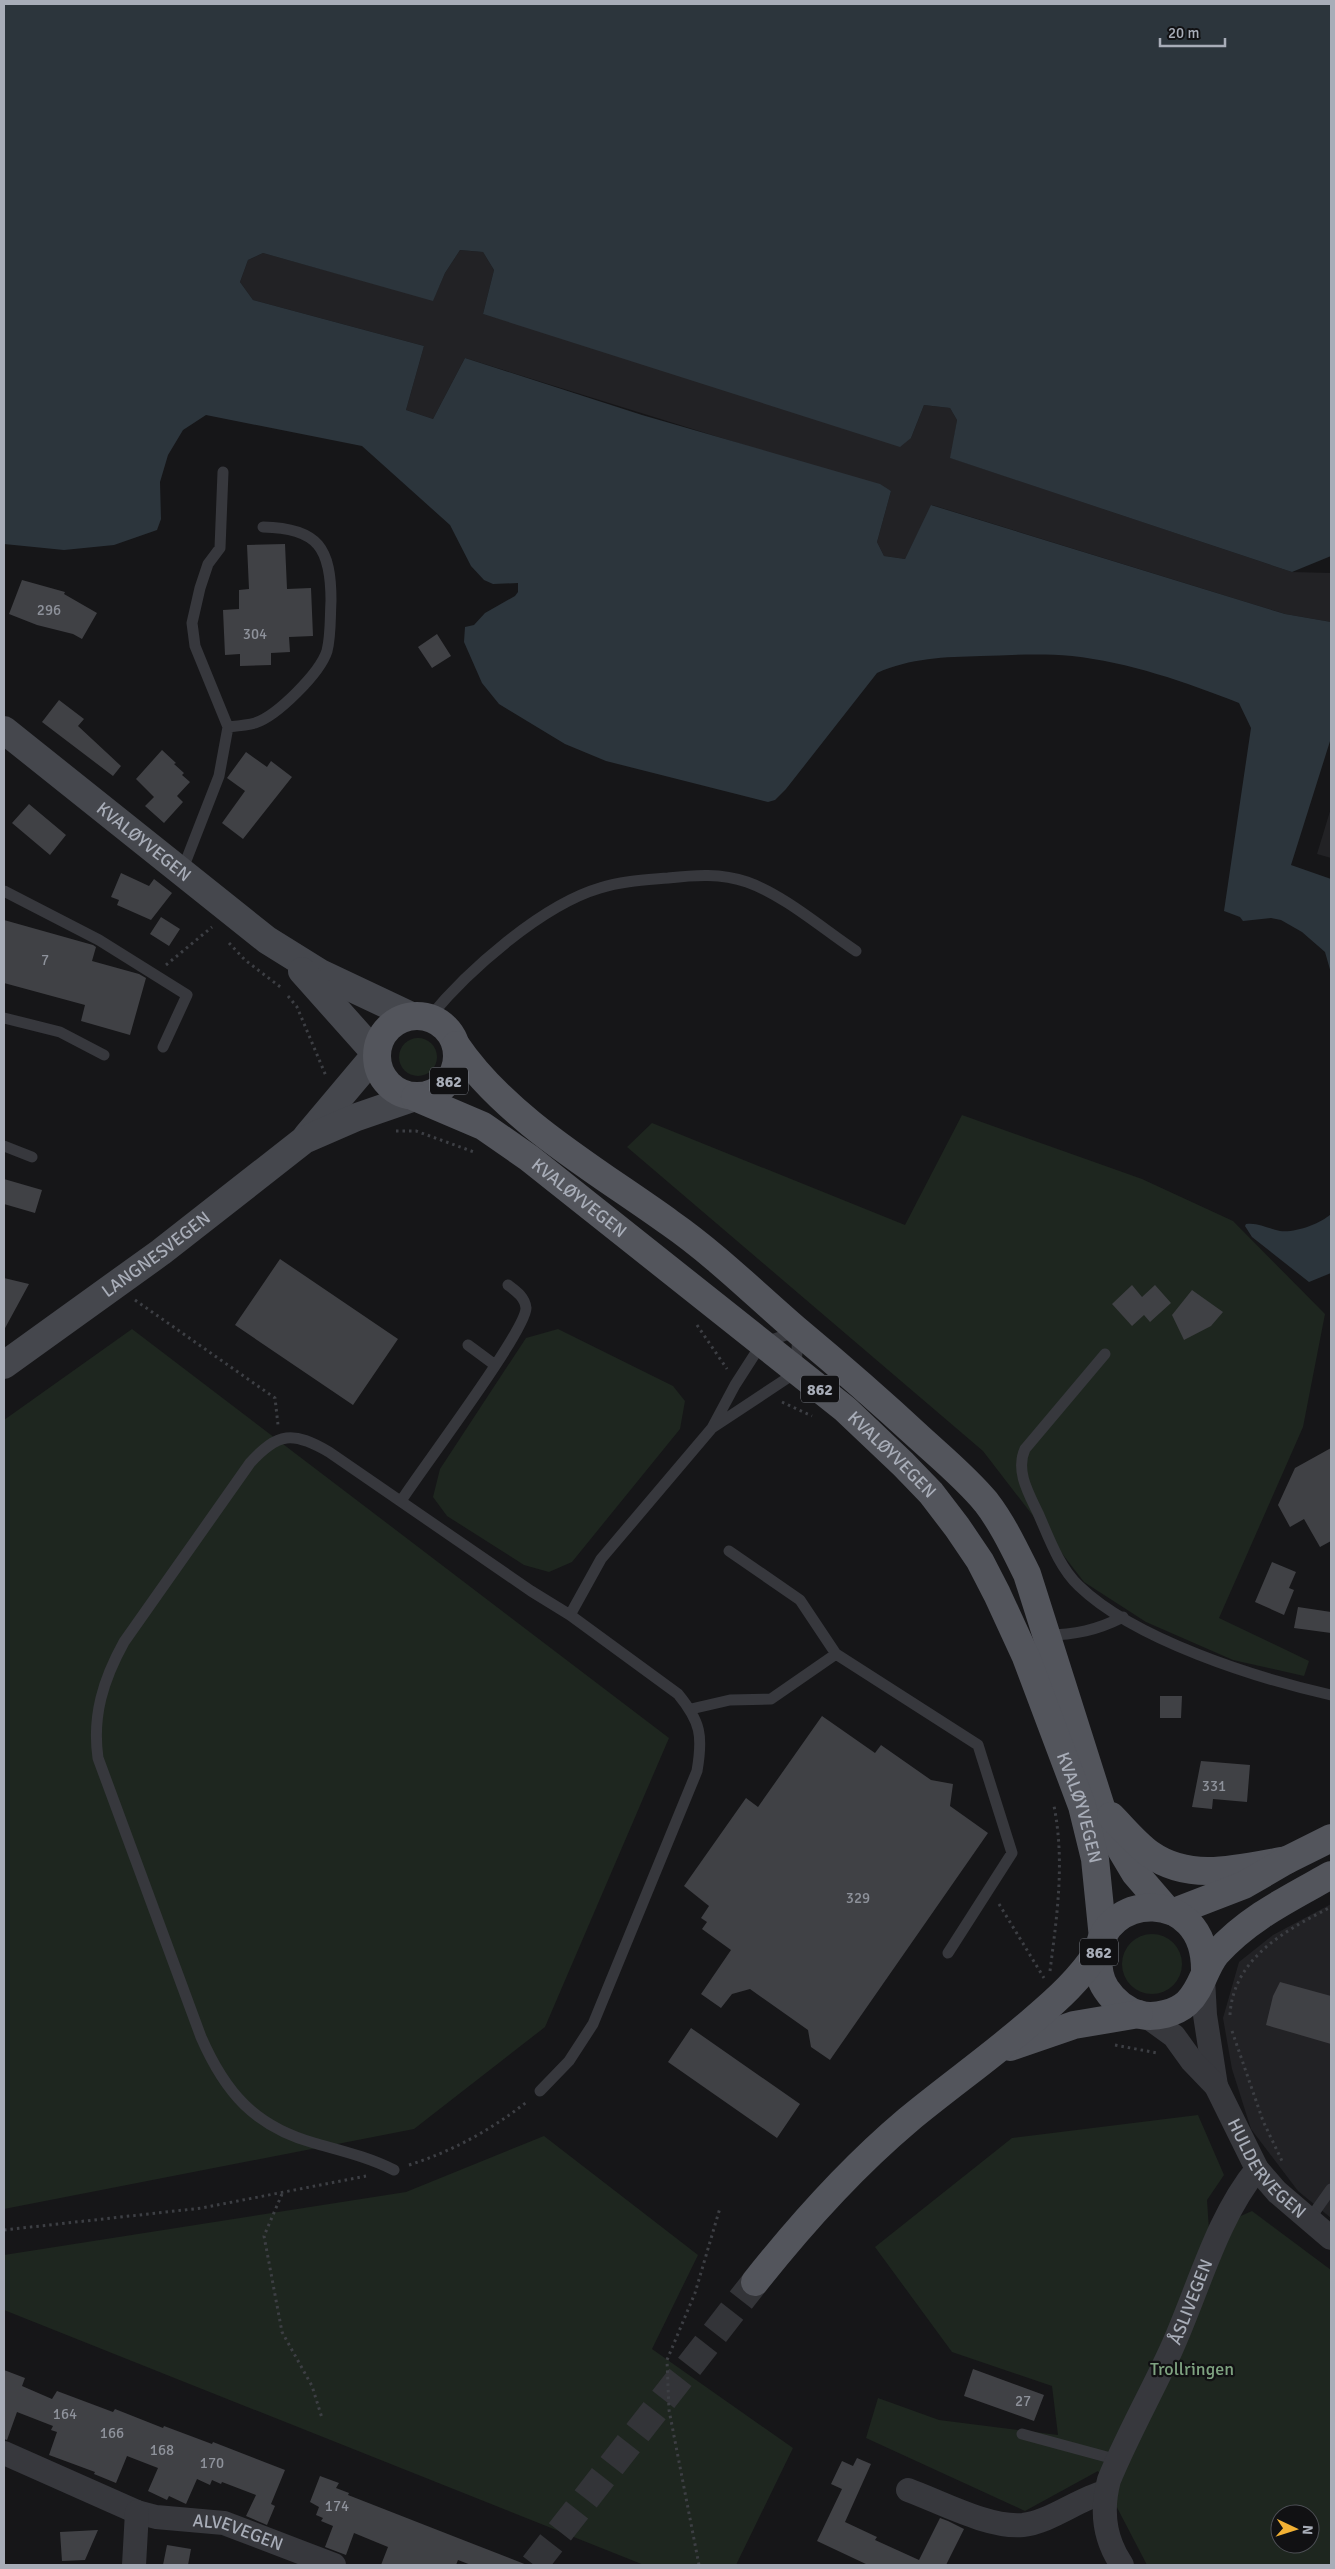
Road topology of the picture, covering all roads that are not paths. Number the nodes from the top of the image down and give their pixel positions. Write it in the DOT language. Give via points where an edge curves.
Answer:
graph roads {
  1 [pos="223,472"];
  2 [pos="263,527"];
  3 [pos="228,727"];
  4 [pos="4,730"];
  5 [pos="182,872"];
  6 [pos="4,891"];
  7 [pos="856,951"];
  8 [pos="284,952"];
  9 [pos="420,1017"];
  10 [pos="4,1018"];
  11 [pos="456,1045"];
  12 [pos="163,1046"];
  13 [pos="376,1054"];
  14 [pos="104,1055"];
  15 [pos="415,1097"];
  16 [pos="304,1140"];
  17 [pos="4,1146"];
  18 [pos="32,1157"];
  19 [pos="508,1285"];
  20 [pos="798,1331"];
  21 [pos="762,1344"];
  22 [pos="468,1345"];
  23 [pos="1104,1354"];
  24 [pos="4,1365"];
  25 [pos="495,1365"];
  26 [pos="796,1368"];
  27 [pos="712,1428"];
  28 [pos="401,1501"];
  29 [pos="729,1551"];
  30 [pos="570,1615"];
  31 [pos="1123,1617"];
  32 [pos="1046,1635"];
  33 [pos="836,1654"];
  34 [pos="1331,1695"];
  35 [pos="691,1709"];
  36 [pos="1098,1800"];
  37 [pos="1331,1838"];
  38 [pos="1287,1860"];
  39 [pos="1331,1875"];
  40 [pos="1170,1910"];
  41 [pos="1101,1944"];
  42 [pos="948,1953"];
  43 [pos="1204,1975"];
  44 [pos="1142,2015"];
  45 [pos="999,2051"];
  46 [pos="1216,2086"];
  47 [pos="540,2092"];
  48 [pos="1257,2169"];
  49 [pos="394,2170"];
  50 [pos="1331,2189"];
  51 [pos="1309,2220"];
  52 [pos="1331,2238"];
  53 [pos="755,2282"];
  54 [pos="1022,2434"];
  55 [pos="4,2454"];
  56 [pos="1118,2460"];
  57 [pos="908,2490"];
  58 [pos="1106,2492"];
  59 [pos="137,2512"];
  60 [pos="134,2565"];
  61 [pos="334,2565"];
  62 [pos="1122,2565"];
  1 -- 3 [label="lane" via="220,548 208,564 192,623 196,646"];
  2 -- 3 [label="lane" via="302,533 324,552 331,572 330,636 316,672 294,696 256,722"];
  3 -- 5 [label="lane" via="219,776"];
  4 -- 5 [label="street, KVALØYVEGEN"];
  5 -- 8 [label="street, KVALØYVEGEN"];
  6 -- 12 [label="lane" via="99,940 187,995"];
  7 -- 9 [label="lane" via="776,896 747,882 714,874 625,882 599,888 556,908 465,977"];
  8 -- 9 [label="street, KVALØYVEGEN" via="336,981"];
  8 -- 13 [label="street, KVALØYVEGEN"];
  9 -- 11 [label="main road, 862" via="446,1028"];
  9 -- 13 [label="main road" via="391,1025 383,1034"];
  10 -- 14 [label="lane" via="60,1032"];
  11 -- 15 [label="main road, 862" via="456,1067 445,1086 437,1092"];
  11 -- 20 [label="main road, KVALØYVEGEN / 862" via="491,1089 586,1165 671,1224"];
  13 -- 15 [label="main road, 862" via="383,1079 403,1094"];
  13 -- 16 [label="street, LANGNESVEGEN"];
  15 -- 16 [label="street, LANGNESVEGEN"];
  15 -- 21 [label="main road, KVALØYVEGEN / 862" via="499,1136"];
  16 -- 24 [label="street, LANGNESVEGEN" via="117,1284"];
  17 -- 18 [label="lane"];
  19 -- 25 [label="lane" via="522,1295 526,1308 523,1319"];
  20 -- 21 [label="lane"];
  20 -- 26 [label="lane"];
  20 -- 32 [label="main road, KVALØYVEGEN / 862" via="956,1470 986,1503 1027,1574"];
  21 -- 26 [label="main road, KVALØYVEGEN / 862"];
  21 -- 27 [label="lane" via="734,1385"];
  22 -- 25 [label="lane"];
  23 -- 31 [label="lane" via="1025,1449 1021,1468 1029,1495 1070,1576 1096,1600"];
  25 -- 28 [label="lane"];
  26 -- 27 [label="lane" via="786,1379"];
  26 -- 41 [label="main road, KVALØYVEGEN / 862" via="875,1436 931,1493 988,1577 1026,1657 1082,1806 1095,1859"];
  27 -- 30 [label="lane" via="601,1559"];
  28 -- 30 [label="lane"];
  28 -- 49 [label="lane" via="308,1440 294,1436 279,1438 264,1448 250,1463 124,1642 96,1712 94,1734 98,1758 201,2036 222,2080 237,2099 285,2133 368,2157"];
  29 -- 33 [label="lane" via="800,1600"];
  30 -- 35 [label="lane" via="678,1694"];
  31 -- 32 [label="lane" via="1090,1631"];
  31 -- 34 [label="lane" via="1218,1662"];
  32 -- 36 [label="main road, KVALØYVEGEN / 862"];
  33 -- 35 [label="lane" via="771,1699 730,1700"];
  33 -- 42 [label="lane" via="978,1745 1012,1854"];
  35 -- 47 [label="lane" via="700,1727 701,1747 686,1802 593,2024 569,2061"];
  36 -- 38 [label="main road, 862" via="1149,1854 1172,1866 1192,1872 1222,1871"];
  36 -- 40 [label="main road, KVALØYVEGEN / 862" via="1118,1849 1135,1873"];
  37 -- 38 [label="main road, 862"];
  38 -- 40 [label="main road, 862" via="1244,1885"];
  39 -- 43 [label="main road, 862" via="1246,1925 1215,1956"];
  40 -- 41 [label="main road, 862" via="1143,1908 1122,1916 1111,1926"];
  40 -- 43 [label="main road, 862" via="1189,1922 1200,1936 1206,1953"];
  41 -- 44 [label="main road, 862" via="1098,1967 1102,1983 1117,2002"];
  41 -- 45 [label="main road, 862" via="1071,1987"];
  43 -- 44 [label="main road, 862" via="1186,2003 1167,2013"];
  43 -- 46 [label="street, HULDERVEGEN" via="1205,2015"];
  44 -- 45 [label="main road, 862" via="1074,2025"];
  44 -- 46 [label="street, HULDERVEGEN" via="1174,2036"];
  45 -- 53 [label="main road, 862" via="915,2115 870,2155 810,2215"];
  46 -- 48 [label="street, HULDERVEGEN"];
  48 -- 51 [label="street, HULDERVEGEN"];
  48 -- 56 [label="street, ÅSLIVEGEN" via="1227,2216 1171,2351"];
  50 -- 51 [label="lane"];
  51 -- 52 [label="street, HULDERVEGEN"];
  54 -- 56 [label="lane"];
  55 -- 59 [label="street, ALVEVEGEN"];
  56 -- 58 [label="street, ÅSLIVEGEN"];
  57 -- 58 [label="street" via="993,2522 1024,2525"];
  58 -- 62 [label="street, ÅSLIVEGEN" via="1105,2527"];
  59 -- 60 [label="street"];
  59 -- 61 [label="street, ALVEVEGEN" via="156,2517 224,2523"];
}
